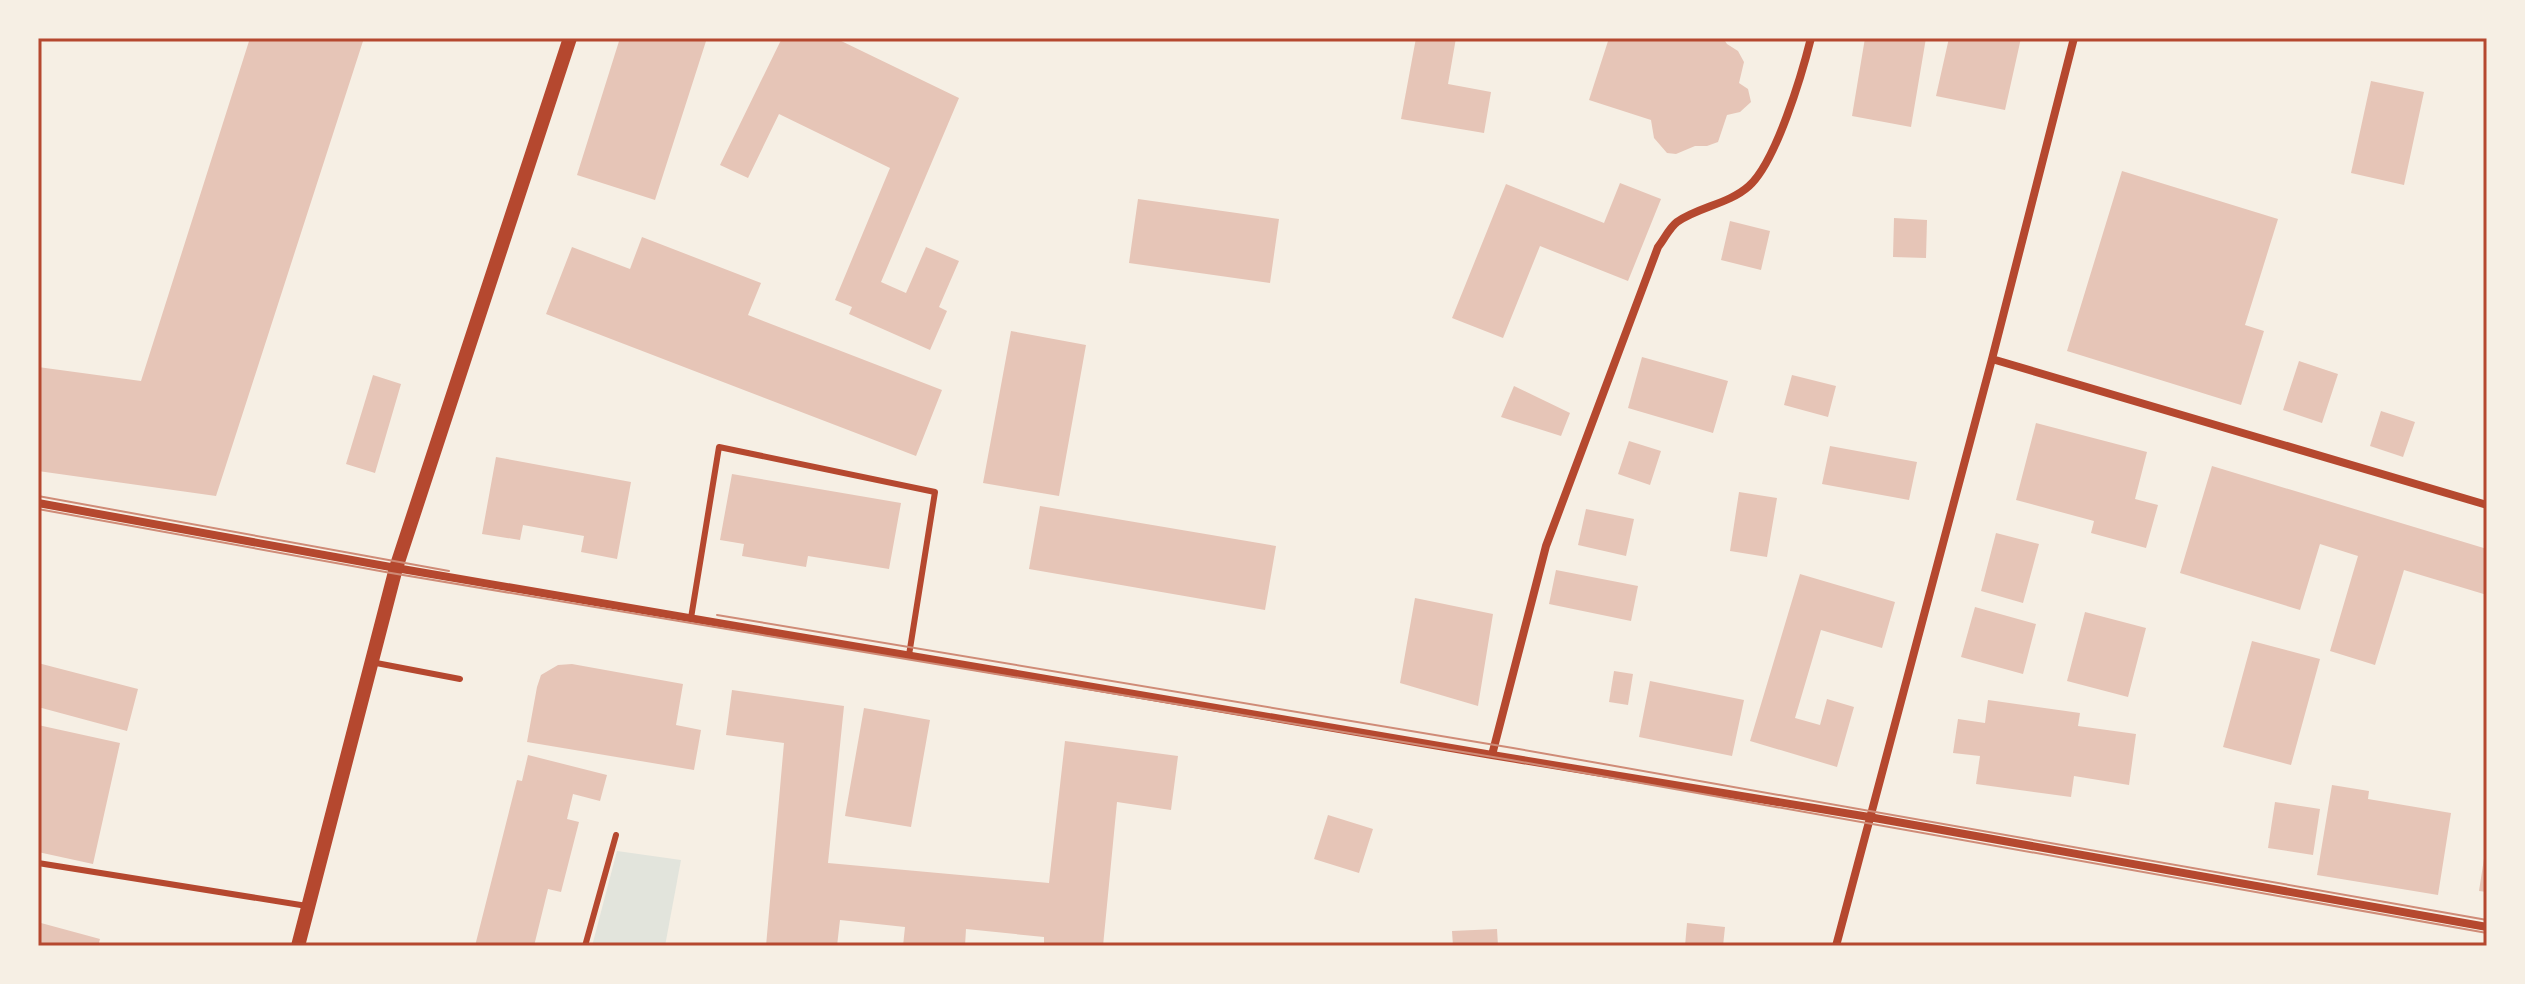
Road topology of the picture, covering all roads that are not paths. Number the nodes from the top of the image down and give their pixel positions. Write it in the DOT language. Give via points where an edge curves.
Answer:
graph roads {
  1 [pos="570,38"];
  2 [pos="1811,38"];
  3 [pos="2074,38"];
  4 [pos="1992,359"];
  5 [pos="38,503"];
  6 [pos="2487,505"];
  7 [pos="396,568"];
  8 [pos="691,618"];
  9 [pos="909,655"];
  10 [pos="371,662"];
  11 [pos="460,679"];
  12 [pos="1492,755"];
  13 [pos="1869,817"];
  14 [pos="616,835"];
  15 [pos="38,863"];
  16 [pos="308,906"];
  17 [pos="2487,927"];
  18 [pos="298,946"];
  19 [pos="585,946"];
  20 [pos="1836,946"];
  1 -- 7 [label="street"];
  2 -- 12 [label="street" via="1769,159 1749,186 1676,223 1658,247 1546,546"];
  3 -- 4 [label="street"];
  4 -- 6 [label="street"];
  4 -- 13 [label="street"];
  5 -- 7 [label="street"];
  7 -- 8 [label="street"];
  7 -- 10 [label="street"];
  8 -- 9 [label="street"];
  8 -- 9 [label="lane" via="719,447 935,492"];
  9 -- 12 [label="street"];
  10 -- 11 [label="lane"];
  10 -- 16 [label="street"];
  12 -- 13 [label="street"];
  13 -- 17 [label="street"];
  13 -- 20 [label="street"];
  14 -- 19 [label="lane"];
  15 -- 16 [label="lane"];
  16 -- 18 [label="street"];
}
